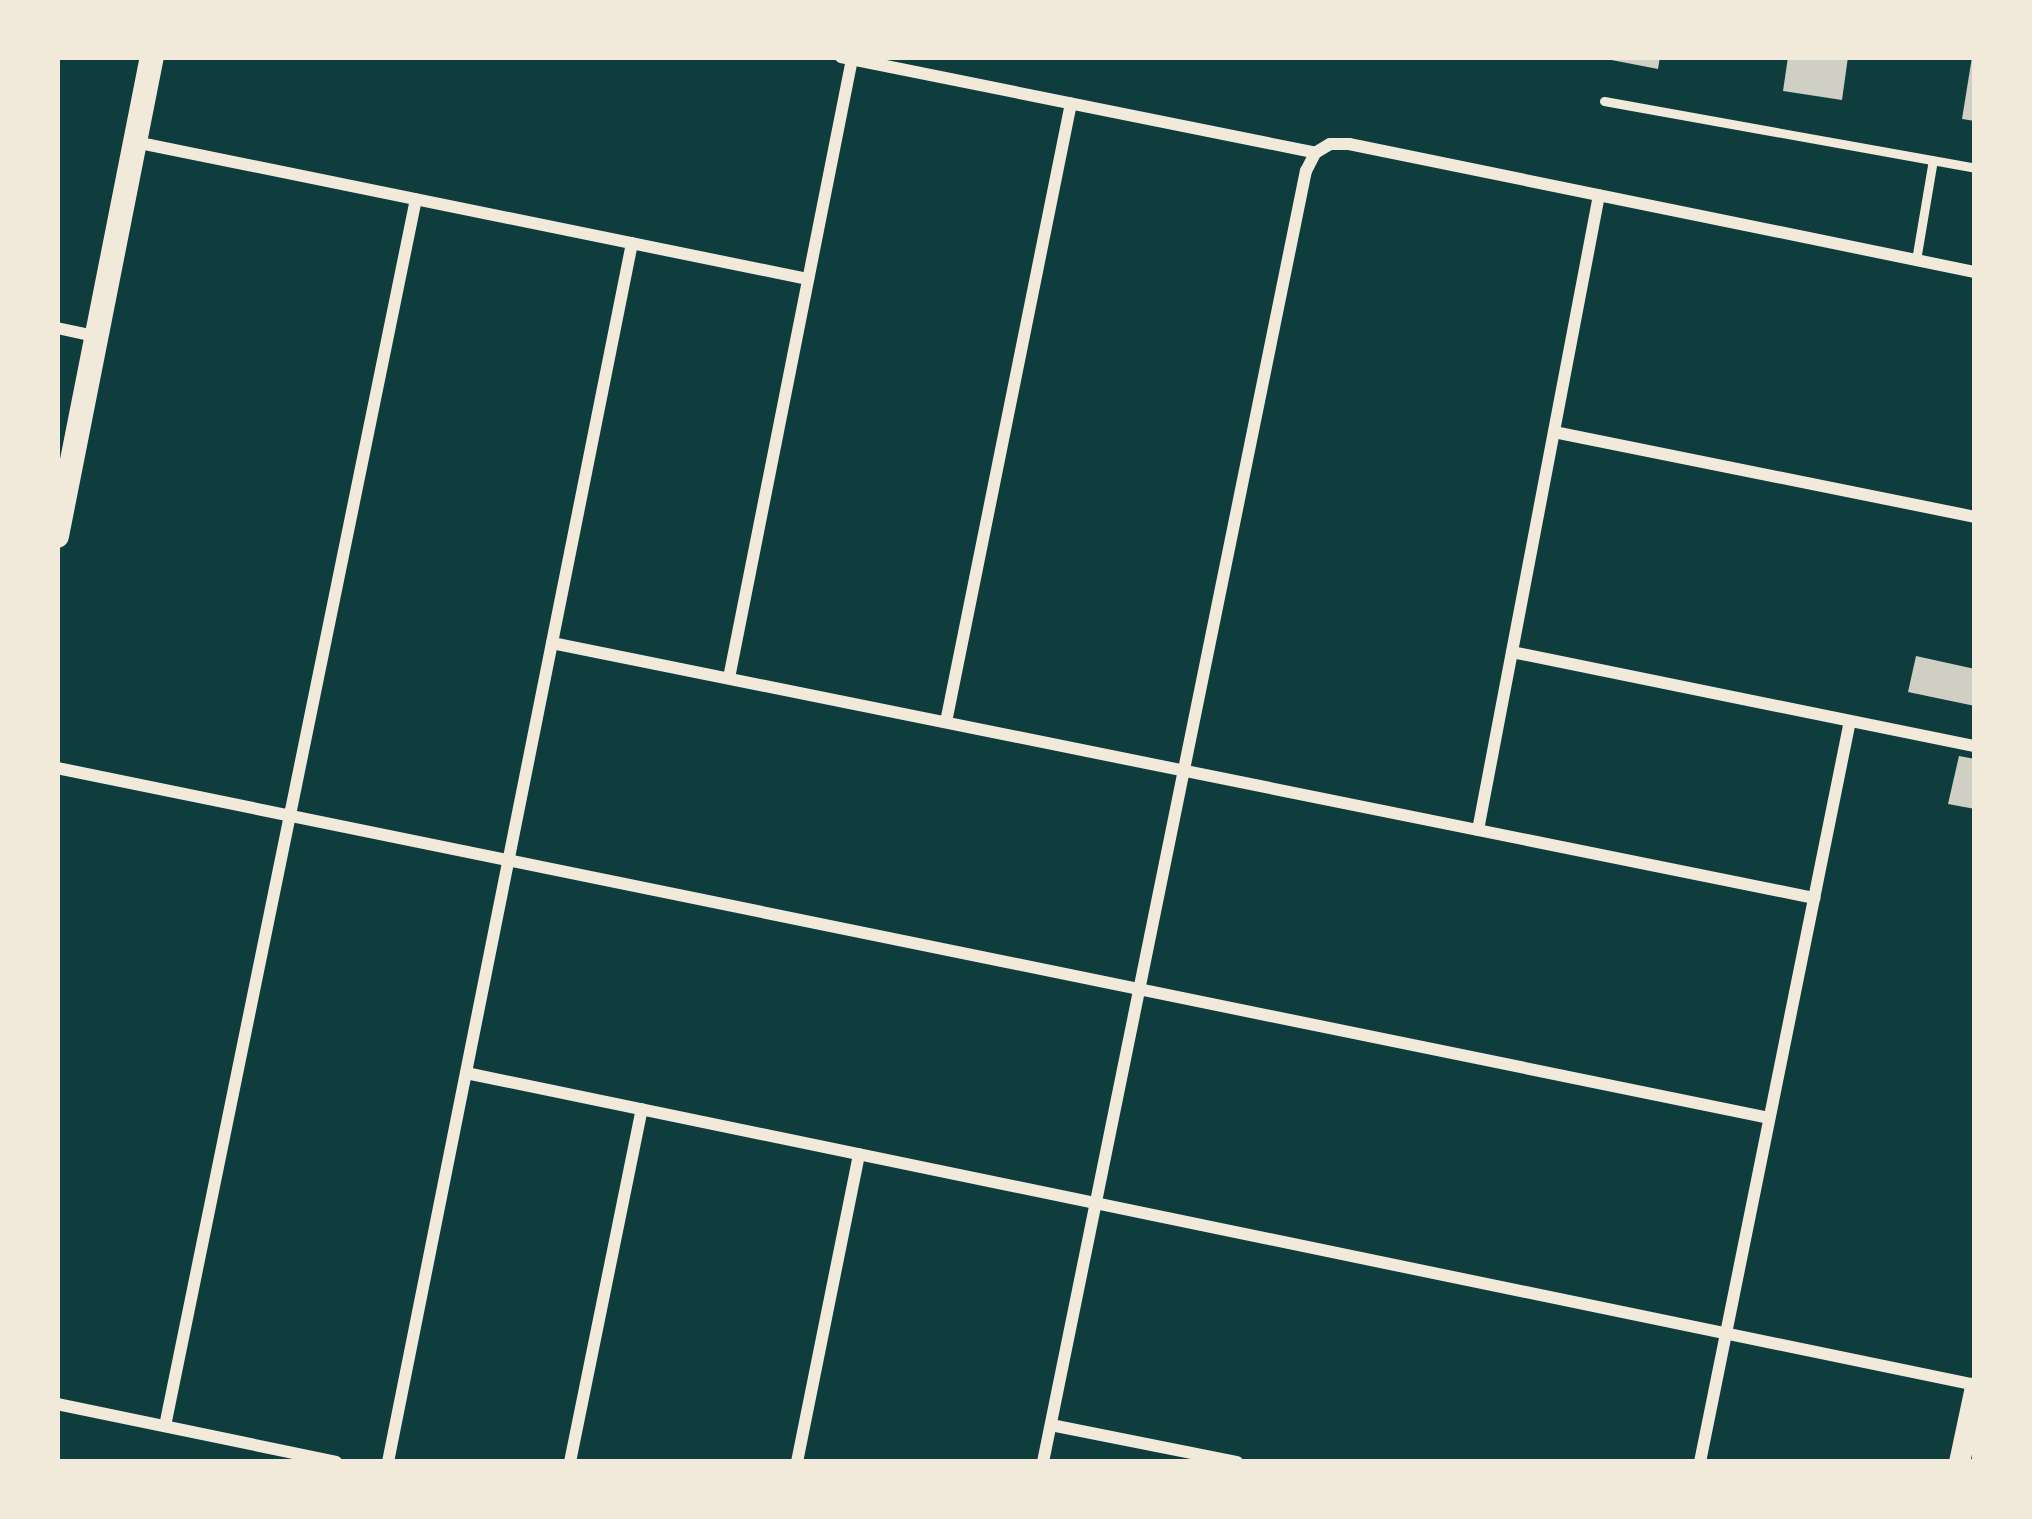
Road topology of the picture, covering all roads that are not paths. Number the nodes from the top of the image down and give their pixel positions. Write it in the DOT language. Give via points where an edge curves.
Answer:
graph roads {
  1 [pos="152,57"];
  2 [pos="846,58"];
  3 [pos="1604,101"];
  4 [pos="1071,104"];
  5 [pos="135,142"];
  6 [pos="1315,153"];
  7 [pos="1933,160"];
  8 [pos="1975,168"];
  9 [pos="1598,195"];
  10 [pos="416,199"];
  11 [pos="632,243"];
  12 [pos="1916,260"];
  13 [pos="1975,272"];
  14 [pos="808,279"];
  15 [pos="57,328"];
  16 [pos="98,337"];
  17 [pos="1554,432"];
  18 [pos="1975,517"];
  19 [pos="57,536"];
  20 [pos="552,643"];
  21 [pos="1512,652"];
  22 [pos="729,678"];
  23 [pos="1850,721"];
  24 [pos="946,722"];
  25 [pos="1975,746"];
  26 [pos="57,768"];
  27 [pos="1184,771"];
  28 [pos="290,815"];
  29 [pos="1478,830"];
  30 [pos="508,860"];
  31 [pos="1814,898"];
  32 [pos="1140,989"];
  33 [pos="466,1073"];
  34 [pos="642,1109"];
  35 [pos="1769,1118"];
  36 [pos="859,1154"];
  37 [pos="1096,1203"];
  38 [pos="1726,1334"];
  39 [pos="1975,1386"];
  40 [pos="57,1404"];
  41 [pos="1051,1425"];
  42 [pos="165,1426"];
  43 [pos="1970,1434"];
  44 [pos="336,1462"];
  45 [pos="388,1462"];
  46 [pos="570,1462"];
  47 [pos="796,1462"];
  48 [pos="1043,1462"];
  49 [pos="1237,1462"];
  50 [pos="1700,1462"];
  51 [pos="1959,1462"];
  1 -- 5 [label="main road"];
  2 -- 4 [label="street"];
  2 -- 14 [label="street"];
  3 -- 7 [label="lane"];
  4 -- 6 [label="street"];
  4 -- 24 [label="street"];
  5 -- 10 [label="street"];
  5 -- 16 [label="main road"];
  6 -- 9 [label="street" via="1349,144"];
  6 -- 27 [label="street"];
  7 -- 8 [label="lane"];
  7 -- 12 [label="lane"];
  9 -- 12 [label="street"];
  9 -- 17 [label="street"];
  10 -- 11 [label="street"];
  10 -- 28 [label="street"];
  11 -- 14 [label="street"];
  11 -- 20 [label="street"];
  12 -- 13 [label="street"];
  14 -- 22 [label="street"];
  15 -- 16 [label="street"];
  16 -- 19 [label="main road"];
  17 -- 18 [label="street"];
  17 -- 21 [label="street"];
  20 -- 22 [label="street"];
  20 -- 30 [label="street"];
  21 -- 23 [label="street"];
  21 -- 29 [label="street"];
  22 -- 24 [label="street"];
  23 -- 25 [label="street"];
  23 -- 31 [label="street"];
  24 -- 27 [label="street"];
  26 -- 28 [label="street"];
  27 -- 29 [label="street"];
  27 -- 32 [label="street"];
  28 -- 30 [label="street"];
  28 -- 42 [label="street"];
  29 -- 31 [label="street"];
  30 -- 32 [label="street"];
  30 -- 33 [label="street"];
  31 -- 35 [label="street"];
  32 -- 35 [label="street"];
  32 -- 37 [label="street"];
  33 -- 34 [label="street"];
  33 -- 45 [label="street"];
  34 -- 36 [label="street"];
  34 -- 46 [label="street"];
  35 -- 38 [label="street"];
  36 -- 37 [label="street"];
  36 -- 47 [label="street"];
  37 -- 38 [label="street"];
  37 -- 41 [label="street"];
  38 -- 39 [label="street"];
  38 -- 50 [label="street"];
  39 -- 43 [label="street"];
  40 -- 42 [label="street"];
  41 -- 48 [label="street"];
  41 -- 49 [label="street"];
  42 -- 44 [label="street"];
  43 -- 51 [label="street"];
}
